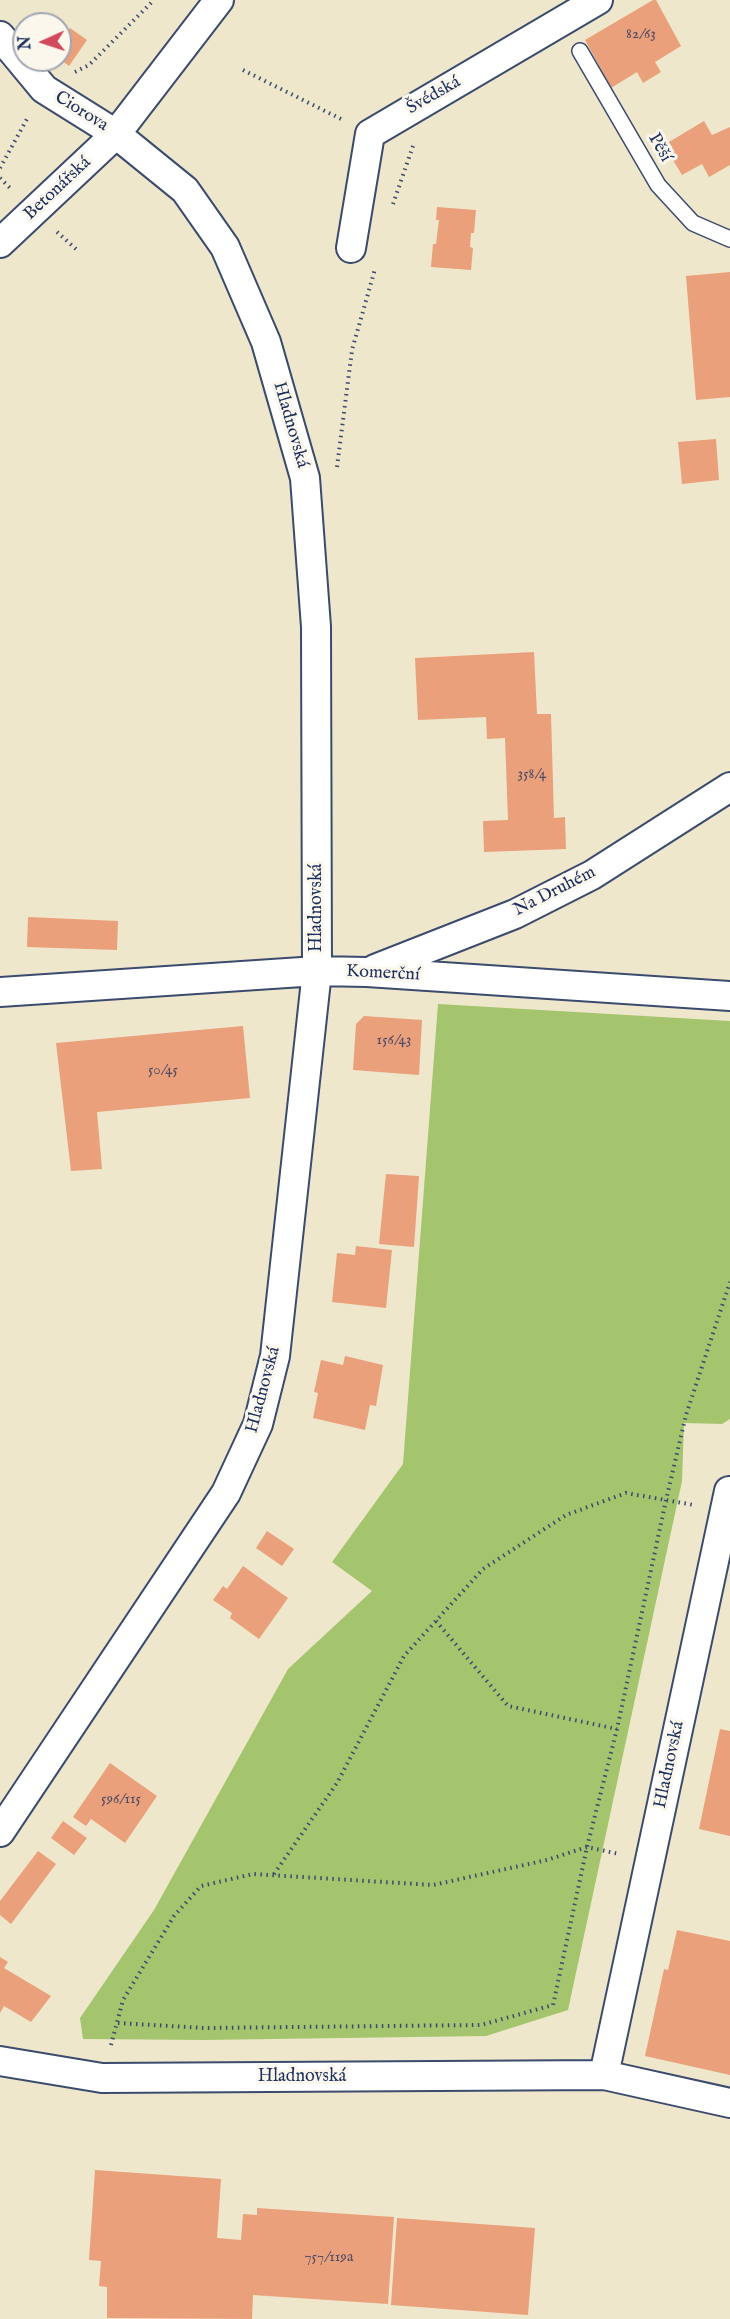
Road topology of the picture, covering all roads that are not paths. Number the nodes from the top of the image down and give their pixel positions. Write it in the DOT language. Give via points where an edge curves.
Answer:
graph roads {
  1 [pos="219,0"];
  2 [pos="598,0"];
  3 [pos="0,36"];
  4 [pos="580,51"];
  5 [pos="116,134"];
  6 [pos="730,239"];
  7 [pos="0,243"];
  8 [pos="351,248"];
  9 [pos="730,787"];
  10 [pos="317,971"];
  11 [pos="367,972"];
  12 [pos="0,992"];
  13 [pos="730,996"];
  14 [pos="726,1501"];
  15 [pos="0,1832"];
  16 [pos="0,2061"];
  17 [pos="604,2075"];
  18 [pos="730,2103"];
  1 -- 5 [label="street"];
  2 -- 8 [label="street, Švédská" via="370,134"];
  3 -- 5 [label="street, Ciorova" via="44,89"];
  4 -- 6 [label="lane, Pěší" via="658,185 693,223"];
  5 -- 7 [label="street, Betonářská"];
  5 -- 10 [label="street, Hladnovská" via="185,190 225,247 266,342 305,478 316,627"];
  9 -- 11 [label="street, Na Druhém" via="592,875 515,914"];
  10 -- 11 [label="street, Komerční"];
  10 -- 12 [label="street, Komerční"];
  10 -- 15 [label="street, Hladnovská" via="275,1356 258,1424 226,1493"];
  11 -- 13 [label="street, Komerční"];
  14 -- 17 [label="street, Hladnovská"];
  16 -- 17 [label="street, Hladnovská" via="102,2078"];
  17 -- 18 [label="street, Hladnovská"];
}
